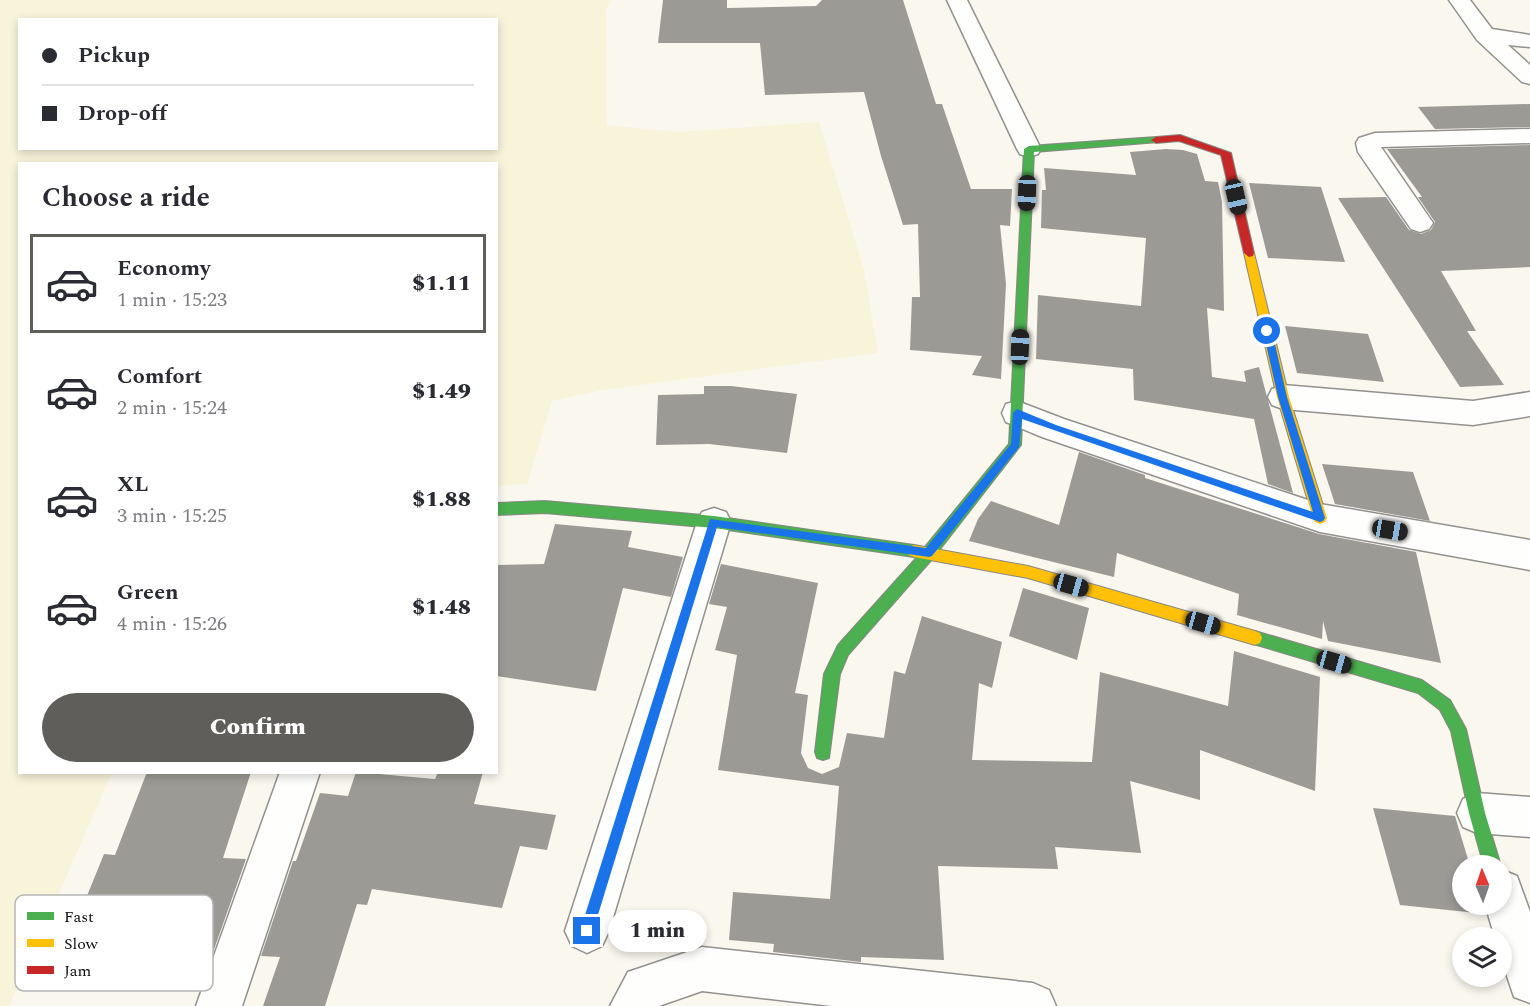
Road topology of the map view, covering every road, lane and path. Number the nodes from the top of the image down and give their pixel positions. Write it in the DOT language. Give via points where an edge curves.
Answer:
graph roads {
  1 [pos="957,0"];
  2 [pos="1459,0"];
  3 [pos="1485,35"];
  4 [pos="1530,41"];
  5 [pos="1530,77"];
  6 [pos="1530,136"];
  7 [pos="1029,148"];
  8 [pos="1420,222"];
  9 [pos="1283,397"];
  10 [pos="1530,404"];
  11 [pos="1017,413"];
  12 [pos="498,509"];
  13 [pos="1320,518"];
  14 [pos="714,522"];
  15 [pos="929,553"];
  16 [pos="1530,555"];
  17 [pos="823,752"];
  18 [pos="299,774"];
  19 [pos="1476,813"];
  20 [pos="1530,817"];
  21 [pos="1489,855"];
  22 [pos="1509,915"];
  23 [pos="587,931"];
  24 [pos="1530,981"];
  25 [pos="938,1001"];
  26 [pos="219,1006"];
  27 [pos="633,1006"];
  28 [pos="1033,1006"];
  1 -- 7 [label="street"];
  2 -- 3 [label="street"];
  3 -- 4 [label="street"];
  3 -- 5 [label="street"];
  6 -- 8 [label="street" via="1368,143 1370,152"];
  7 -- 9 [label="street" via="1180,138 1226,153"];
  7 -- 11 [label="street"];
  9 -- 10 [label="street" via="1473,413"];
  9 -- 13 [label="street"];
  11 -- 13 [label="street"];
  11 -- 15 [label="street" via="1015,445"];
  12 -- 14 [label="street" via="545,507"];
  13 -- 16 [label="street"];
  14 -- 15 [label="street"];
  14 -- 23 [label="street"];
  15 -- 17 [label="street" via="843,650 832,674"];
  15 -- 19 [label="street" via="1028,572 1422,687 1446,705 1458,729"];
  18 -- 26 [label="street"];
  19 -- 20 [label="street"];
  19 -- 21 [label="street"];
  22 -- 24 [label="street"];
  25 -- 27 [label="street" via="702,969 644,988"];
  25 -- 28 [label="street"];
}
